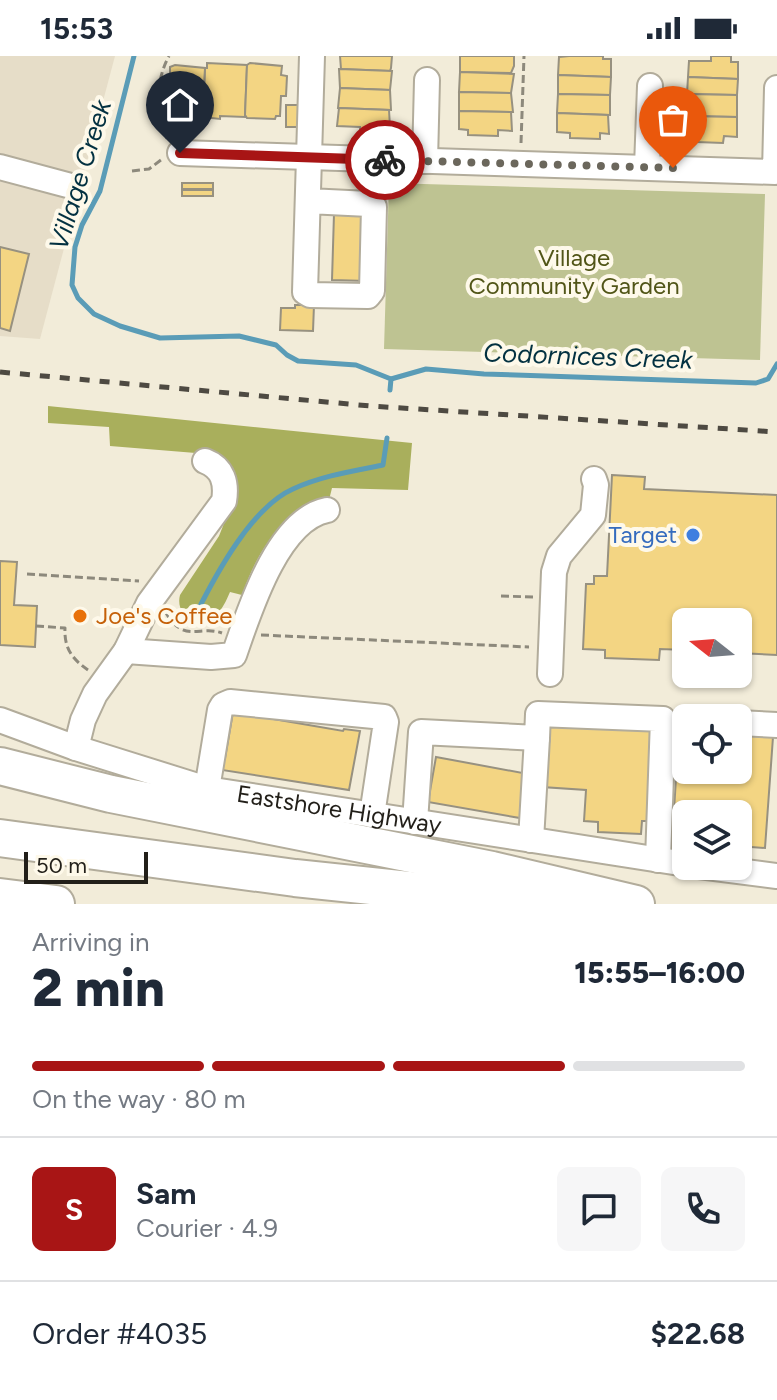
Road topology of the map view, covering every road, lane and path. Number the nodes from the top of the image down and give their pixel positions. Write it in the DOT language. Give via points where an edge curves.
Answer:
graph roads {
  1 [pos="169,56"];
  2 [pos="312,56"];
  3 [pos="524,56"];
  4 [pos="427,80"];
  5 [pos="650,86"];
  6 [pos="777,88"];
  7 [pos="171,152"];
  8 [pos="310,159"];
  9 [pos="425,161"];
  10 [pos="521,163"];
  11 [pos="0,167"];
  12 [pos="647,167"];
  13 [pos="132,171"];
  14 [pos="71,186"];
  15 [pos="308,201"];
  16 [pos="205,461"];
  17 [pos="594,479"];
  18 [pos="327,510"];
  19 [pos="27,574"];
  20 [pos="145,581"];
  21 [pos="501,596"];
  22 [pos="540,597"];
  23 [pos="163,602"];
  24 [pos="36,626"];
  25 [pos="259,635"];
  26 [pos="231,644"];
  27 [pos="538,647"];
  28 [pos="126,651"];
  29 [pos="550,674"];
  30 [pos="104,682"];
  31 [pos="0,720"];
  32 [pos="752,724"];
  33 [pos="777,725"];
  34 [pos="537,738"];
  35 [pos="76,748"];
  36 [pos="0,766"];
  37 [pos="207,789"];
  38 [pos="372,815"];
  39 [pos="415,822"];
  40 [pos="7,837"];
  41 [pos="531,840"];
  42 [pos="658,860"];
  43 [pos="672,862"];
  44 [pos="752,873"];
  45 [pos="777,876"];
  46 [pos="0,897"];
  47 [pos="56,904"];
  48 [pos="541,904"];
  49 [pos="636,904"];
  1 -- 7 [label="path" via="158,100"];
  2 -- 8 [label="street"];
  3 -- 10 [label="path"];
  4 -- 9 [label="street"];
  5 -- 12 [label="street"];
  6 -- 12 [label="street" via="775,172"];
  7 -- 8 [label="street"];
  7 -- 13 [label="path" via="149,169"];
  8 -- 9 [label="street"];
  8 -- 15 [label="street"];
  9 -- 10 [label="street"];
  10 -- 12 [label="street"];
  11 -- 14 [label="street"];
  15 -- 15 [label="street" via="305,292 368,296 374,207"];
  16 -- 28 [label="street" via="224,478 224,501 149,603"];
  17 -- 29 [label="street" via="593,515 559,556 554,572"];
  18 -- 26 [label="street" via="301,523 274,557"];
  19 -- 20 [label="path"];
  21 -- 22 [label="path"];
  23 -- 26 [label="path" via="174,625 201,633 214,630"];
  24 -- 30 [label="path" via="65,628 65,644 77,662"];
  25 -- 27 [label="path"];
  26 -- 28 [label="street" via="211,657"];
  28 -- 30 [label="street"];
  30 -- 35 [label="street" via="83,720"];
  31 -- 35 [label="street, Eastshore Highway"];
  32 -- 33 [label="street"];
  34 -- 39 [label="street" via="421,732"];
  34 -- 41 [label="street"];
  34 -- 42 [label="street" via="538,714 663,719"];
  35 -- 37 [label="street, Eastshore Highway"];
  36 -- 49 [label="highway"];
  37 -- 38 [label="street, Eastshore Highway"];
  37 -- 38 [label="street" via="220,710 230,702 384,717"];
  38 -- 39 [label="street, Eastshore Highway"];
  39 -- 41 [label="street, Eastshore Highway"];
  40 -- 48 [label="highway" via="295,878"];
  41 -- 42 [label="street, Eastshore Highway"];
  42 -- 43 [label="street, Eastshore Highway"];
  44 -- 45 [label="street"];
  46 -- 47 [label="highway"];
}
